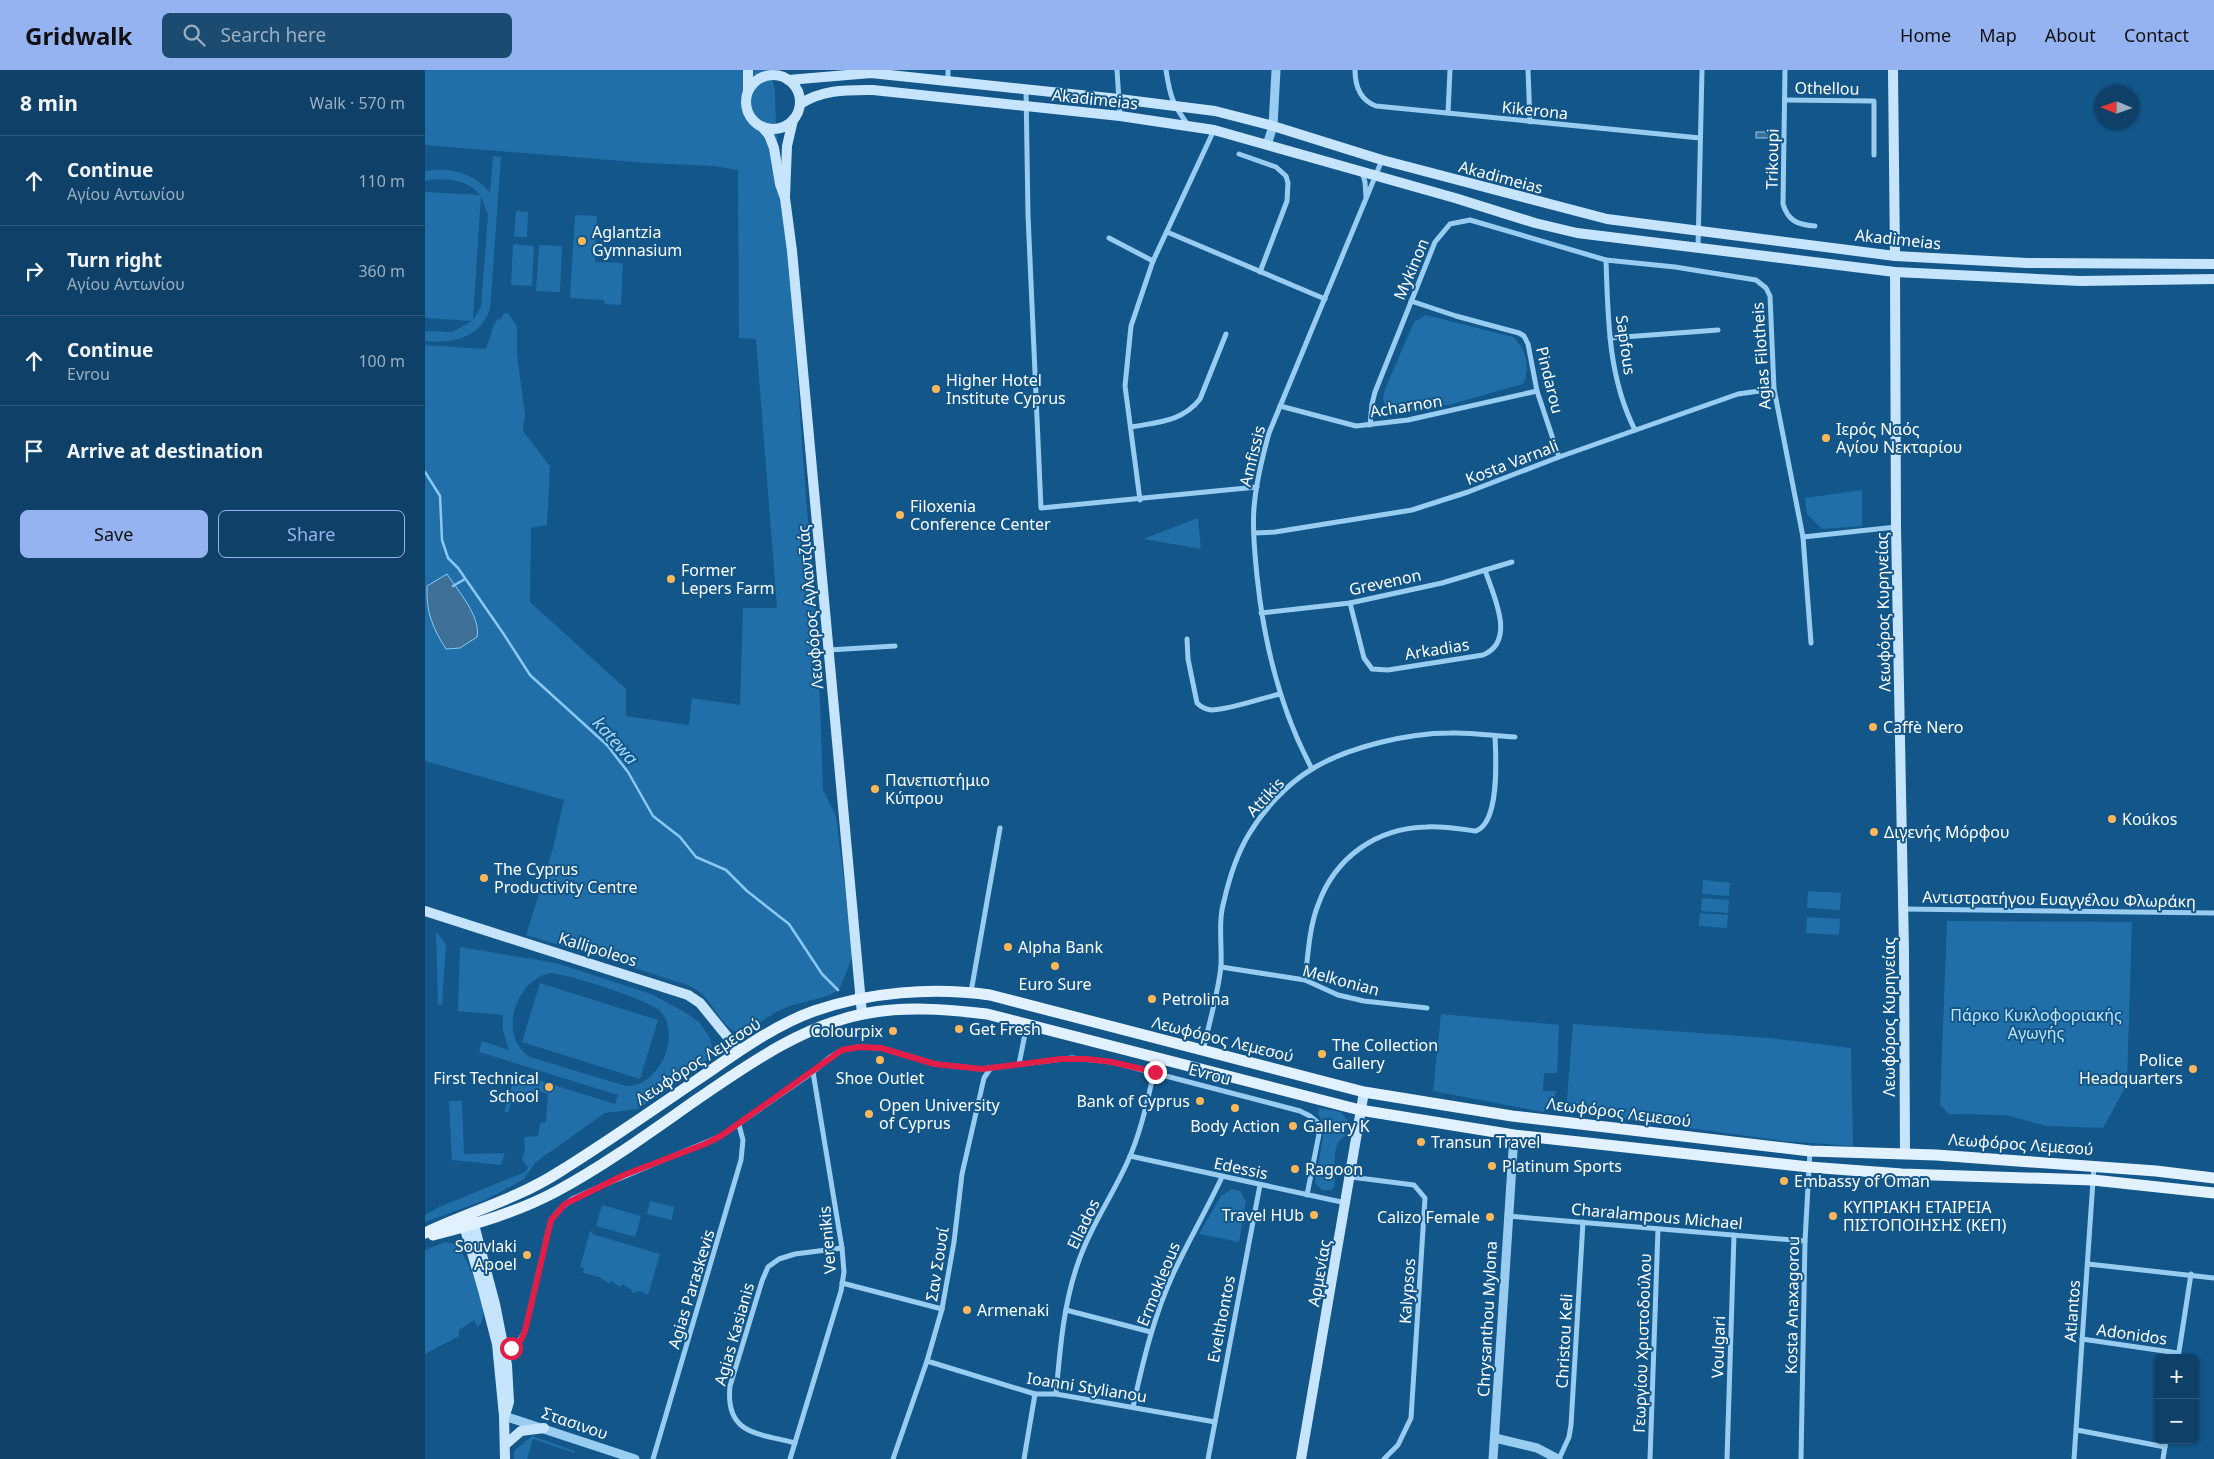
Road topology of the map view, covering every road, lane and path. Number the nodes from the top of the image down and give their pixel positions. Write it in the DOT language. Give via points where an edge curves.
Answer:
graph roads {
  1 [pos="748,70"];
  2 [pos="1117,70"];
  3 [pos="1166,70"];
  4 [pos="1276,70"];
  5 [pos="1355,70"];
  6 [pos="1450,70"];
  7 [pos="1528,70"];
  8 [pos="1702,70"];
  9 [pos="1785,70"];
  10 [pos="1893,70"];
  11 [pos="773,72"];
  12 [pos="948,75"];
  13 [pos="788,80"];
  14 [pos="1026,89"];
  15 [pos="747,92"];
  16 [pos="1119,99"];
  17 [pos="1785,100"];
  18 [pos="800,104"];
  19 [pos="1174,105"];
  20 [pos="1026,107"];
  21 [pos="1448,113"];
  22 [pos="1120,116"];
  23 [pos="793,120"];
  24 [pos="1531,122"];
  25 [pos="1188,125"];
  26 [pos="1273,126"];
  27 [pos="763,128"];
  28 [pos="1214,130"];
  29 [pos="1700,138"];
  30 [pos="1267,145"];
  31 [pos="1239,154"];
  32 [pos="1874,155"];
  33 [pos="1382,160"];
  34 [pos="1361,172"];
  35 [pos="1377,176"];
  36 [pos="785,198"];
  37 [pos="1366,202"];
  38 [pos="1815,226"];
  39 [pos="1699,230"];
  40 [pos="1167,232"];
  41 [pos="1109,238"];
  42 [pos="1698,248"];
  43 [pos="1895,256"];
  44 [pos="1606,260"];
  45 [pos="1153,261"];
  46 [pos="2214,264"];
  47 [pos="1260,272"];
  48 [pos="1895,272"];
  49 [pos="2214,279"];
  50 [pos="1325,298"];
  51 [pos="1411,300"];
  52 [pos="1718,330"];
  53 [pos="1226,334"];
  54 [pos="1610,338"];
  55 [pos="1773,389"];
  56 [pos="1537,391"];
  57 [pos="1279,406"];
  58 [pos="1370,425"];
  59 [pos="1131,427"];
  60 [pos="1635,430"];
  61 [pos="1559,457"];
  62 [pos="1257,486"];
  63 [pos="1140,500"];
  64 [pos="1896,527"];
  65 [pos="1254,533"];
  66 [pos="1803,537"];
  67 [pos="1511,562"];
  68 [pos="1485,570"];
  69 [pos="1350,603"];
  70 [pos="1261,613"];
  71 [pos="1187,639"];
  72 [pos="1811,644"];
  73 [pos="895,646"];
  74 [pos="829,650"];
  75 [pos="1280,694"];
  76 [pos="1495,736"];
  77 [pos="1515,738"];
  78 [pos="1312,769"];
  79 [pos="1000,828"];
  80 [pos="1903,909"];
  81 [pos="425,911"];
  82 [pos="2214,913"];
  83 [pos="1221,967"];
  84 [pos="1305,980"];
  85 [pos="971,992"];
  86 [pos="860,998"];
  87 [pos="1427,1008"];
  88 [pos="862,1014"];
  89 [pos="1027,1023"];
  90 [pos="739,1051"];
  91 [pos="1203,1052"];
  92 [pos="1019,1064"];
  93 [pos="990,1069"];
  94 [pos="813,1072"];
  95 [pos="1155,1072"];
  96 [pos="1364,1092"];
  97 [pos="1360,1110"];
  98 [pos="739,1125"];
  99 [pos="1514,1135"];
  100 [pos="1810,1151"];
  101 [pos="1905,1153"];
  102 [pos="1130,1156"];
  103 [pos="2094,1166"];
  104 [pos="1809,1167"];
  105 [pos="1222,1177"];
  106 [pos="1351,1177"];
  107 [pos="2214,1178"];
  108 [pos="2093,1180"];
  109 [pos="1259,1185"];
  110 [pos="2214,1193"];
  111 [pos="1307,1195"];
  112 [pos="1347,1203"];
  113 [pos="1507,1216"];
  114 [pos="467,1220"];
  115 [pos="1583,1222"];
  116 [pos="1658,1229"];
  117 [pos="425,1233"];
  118 [pos="1733,1235"];
  119 [pos="425,1238"];
  120 [pos="1805,1241"];
  121 [pos="842,1248"];
  122 [pos="2088,1264"];
  123 [pos="2191,1274"];
  124 [pos="2214,1278"];
  125 [pos="842,1283"];
  126 [pos="942,1309"];
  127 [pos="1066,1310"];
  128 [pos="1151,1332"];
  129 [pos="2082,1340"];
  130 [pos="505,1350"];
  131 [pos="2166,1354"];
  132 [pos="2178,1354"];
  133 [pos="927,1362"];
  134 [pos="1035,1394"];
  135 [pos="1056,1394"];
  136 [pos="1133,1407"];
  137 [pos="504,1416"];
  138 [pos="1215,1422"];
  139 [pos="544,1428"];
  140 [pos="2077,1430"];
  141 [pos="1495,1438"];
  142 [pos="795,1443"];
  143 [pos="506,1444"];
  144 [pos="2165,1444"];
  145 [pos="2165,1447"];
  146 [pos="505,1459"];
  147 [pos="635,1459"];
  148 [pos="653,1459"];
  149 [pos="790,1459"];
  150 [pos="893,1459"];
  151 [pos="1024,1459"];
  152 [pos="1208,1459"];
  153 [pos="1301,1459"];
  154 [pos="1384,1459"];
  155 [pos="1493,1459"];
  156 [pos="1559,1459"];
  157 [pos="1650,1459"];
  158 [pos="1727,1459"];
  159 [pos="1801,1459"];
  160 [pos="2074,1459"];
  161 [pos="2163,1459"];
  1 -- 15 [label="main road"];
  2 -- 16 [label="street"];
  3 -- 19 [label="street"];
  4 -- 26 [label="street"];
  5 -- 21 [label="street, Kikerona" via="1356,87 1368,103"];
  6 -- 21 [label="street"];
  7 -- 24 [label="street"];
  8 -- 29 [label="street"];
  9 -- 17 [label="street, Trikoupi"];
  10 -- 43 [label="main road, Λεωφόρος Κυρηνείας"];
  11 -- 13 [label="main road"];
  11 -- 15 [label="main road" via="761,77"];
  12 -- 13 [label="main road, Akadimeias" via="871,73"];
  12 -- 14 [label="main road, Akadimeias"];
  13 -- 18 [label="main road" via="797,90"];
  14 -- 16 [label="main road, Akadimeias"];
  14 -- 20 [label="street"];
  15 -- 27 [label="main road" via="748,113"];
  16 -- 19 [label="main road, Akadimeias"];
  16 -- 22 [label="street"];
  17 -- 32 [label="street, Othellou" via="1874,101"];
  17 -- 38 [label="street, Trikoupi" via="1783,204 1786,214 1795,223"];
  18 -- 20 [label="main road, Akadimeias" via="813,96 836,90 873,90"];
  18 -- 23 [label="main road"];
  19 -- 25 [label="street"];
  19 -- 26 [label="main road, Akadimeias" via="1215,111"];
  20 -- 22 [label="main road, Akadimeias"];
  20 -- 63 [label="street" via="1041,508"];
  21 -- 24 [label="street, Kikerona"];
  22 -- 25 [label="main road, Akadimeias"];
  23 -- 27 [label="main road" via="781,128"];
  23 -- 36 [label="main road, Λεωφόρος Αγλαντζιάς" via="787,146"];
  24 -- 29 [label="street, Kikerona"];
  25 -- 28 [label="main road, Akadimeias"];
  26 -- 30 [label="street"];
  26 -- 33 [label="main road, Akadimeias"];
  27 -- 36 [label="main road, Λεωφόρος Αγλαντζιάς" via="772,140"];
  28 -- 30 [label="main road, Akadimeias"];
  28 -- 40 [label="street"];
  29 -- 39 [label="street"];
  30 -- 34 [label="main road, Akadimeias"];
  31 -- 47 [label="street" via="1276,167 1286,176 1288,184 1287,201"];
  33 -- 35 [label="street, Amfissis"];
  33 -- 39 [label="main road, Akadimeias" via="1581,214"];
  34 -- 35 [label="main road, Akadimeias"];
  34 -- 37 [label="street"];
  35 -- 37 [label="street, Amfissis"];
  35 -- 42 [label="main road, Akadimeias" via="1568,231"];
  36 -- 74 [label="main road, Λεωφόρος Αγλαντζιάς"];
  37 -- 50 [label="street, Amfissis"];
  39 -- 42 [label="street"];
  39 -- 43 [label="main road, Akadimeias"];
  40 -- 45 [label="street"];
  40 -- 47 [label="street"];
  41 -- 45 [label="street"];
  42 -- 48 [label="main road, Akadimeias"];
  43 -- 46 [label="main road, Akadimeias" via="2027,263"];
  43 -- 48 [label="street, Λεωφόρος Κυρηνείας"];
  44 -- 51 [label="street, Mykinon" via="1470,220 1460,220 1449,224 1435,242"];
  44 -- 54 [label="street, Sapfous"];
  44 -- 55 [label="street, Agias Filotheis" via="1737,276 1762,284 1770,296"];
  45 -- 59 [label="street" via="1131,326 1125,386"];
  47 -- 50 [label="street"];
  48 -- 49 [label="main road, Akadimeias" via="2080,281"];
  48 -- 64 [label="main road, Λεωφόρος Κυρηνείας"];
  50 -- 57 [label="street, Amfissis"];
  51 -- 56 [label="street, Pindarou" via="1524,336"];
  51 -- 58 [label="street, Mykinon" via="1375,392"];
  52 -- 54 [label="street"];
  53 -- 59 [label="street" via="1200,399 1193,408 1172,420"];
  54 -- 60 [label="street, Sapfous" via="1621,393"];
  55 -- 60 [label="street, Kosta Varnali" via="1739,394"];
  55 -- 66 [label="street, Agias Filotheis"];
  56 -- 58 [label="street, Acharnon" via="1408,420"];
  56 -- 61 [label="street, Pindarou"];
  57 -- 58 [label="street, Acharnon" via="1339,423"];
  57 -- 62 [label="street, Amfissis" via="1261,461"];
  59 -- 63 [label="street"];
  60 -- 61 [label="street, Kosta Varnali"];
  61 -- 65 [label="street, Kosta Varnali" via="1412,510"];
  62 -- 63 [label="street"];
  62 -- 65 [label="street, Amfissis"];
  64 -- 66 [label="street"];
  64 -- 80 [label="main road, Λεωφόρος Κυρηνείας"];
  65 -- 70 [label="street, Amfissis"];
  66 -- 72 [label="street, Agias Filotheis"];
  67 -- 68 [label="street, Grevenon"];
  68 -- 69 [label="street, Grevenon"];
  68 -- 69 [label="street, Arkadias" via="1501,630 1495,647 1483,655 1388,670 1372,669 1364,658"];
  69 -- 70 [label="street, Grevenon"];
  70 -- 75 [label="street, Amfissis"];
  71 -- 75 [label="street" via="1197,703 1202,708 1223,708"];
  73 -- 74 [label="street"];
  74 -- 86 [label="main road, Λεωφόρος Αγλαντζιάς"];
  75 -- 78 [label="street, Amfissis" via="1295,738"];
  76 -- 77 [label="street, Attikis"];
  76 -- 78 [label="street, Attikis" via="1451,733 1410,736 1358,749"];
  76 -- 84 [label="street" via="1497,766 1491,810 1483,828 1476,831 1427,827 1399,830 1358,848 1336,872 1318,904"];
  78 -- 83 [label="street, Attikis" via="1264,813 1248,836 1223,904"];
  79 -- 85 [label="street"];
  80 -- 82 [label="street, Αντιστρατήγου Ευαγγέλου Φλωράκη"];
  80 -- 101 [label="main road, Λεωφόρος Κυρηνείας"];
  81 -- 90 [label="main road, Kallipoleos" via="688,995 700,1003"];
  83 -- 84 [label="street, Melkonian"];
  83 -- 91 [label="street, Attikis"];
  84 -- 87 [label="street, Melkonian" via="1338,995 1364,1001"];
  85 -- 86 [label="main road, Λεωφόρος Λεμεσού" via="923,992"];
  85 -- 91 [label="main road, Λεωφόρος Λεμεσού"];
  86 -- 88 [label="main road, Λεωφόρος Αγλαντζιάς"];
  86 -- 90 [label="main road, Λεωφόρος Λεμεσού" via="813,1012"];
  88 -- 89 [label="main road, Λεωφόρος Λεμεσού" via="956,1010"];
  88 -- 114 [label="main road, Λεωφόρος Λεμεσού" via="821,1026 777,1048 571,1183 536,1202"];
  89 -- 92 [label="street"];
  89 -- 97 [label="main road, Λεωφόρος Λεμεσού"];
  90 -- 114 [label="main road, Λεωφόρος Λεμεσού" via="558,1173"];
  91 -- 96 [label="main road, Λεωφόρος Λεμεσού"];
  92 -- 93 [label="street, Evrou"];
  92 -- 95 [label="street, Evrou" via="1072,1058 1112,1062"];
  93 -- 94 [label="street, Evrou" via="935,1064 881,1048 859,1047 842,1050"];
  93 -- 126 [label="street, Σαν Σουσί" via="984,1078 962,1174"];
  94 -- 98 [label="street, Evrou"];
  94 -- 121 [label="street, Verenikis"];
  95 -- 102 [label="street, Ellados"];
  95 -- 111 [label="street, Evrou" via="1300,1110 1310,1116 1318,1123 1319,1134"];
  96 -- 97 [label="main road, Αρμενίας"];
  96 -- 100 [label="main road, Λεωφόρος Λεμεσού" via="1522,1117"];
  97 -- 99 [label="main road, Λεωφόρος Λεμεσού"];
  97 -- 106 [label="main road, Αρμενίας"];
  98 -- 130 [label="street, Evrou" via="705,1144 624,1175 565,1204 551,1220 525,1331 516,1346"];
  98 -- 148 [label="street, Agias Paraskevis" via="743,1140 741,1160"];
  99 -- 104 [label="main road, Λεωφόρος Λεμεσού"];
  99 -- 113 [label="street, Chrysanthou Mylona"];
  100 -- 101 [label="main road, Λεωφόρος Λεμεσού"];
  100 -- 104 [label="street, Kosta Anaxagorou"];
  101 -- 103 [label="main road, Λεωφόρος Λεμεσού"];
  102 -- 105 [label="street, Edessis"];
  102 -- 127 [label="street, Ellados" via="1083,1248"];
  103 -- 107 [label="main road, Λεωφόρος Λεμεσού"];
  103 -- 108 [label="street, Atlantos"];
  104 -- 108 [label="main road, Λεωφόρος Λεμεσού" via="1902,1174"];
  104 -- 120 [label="street, Kosta Anaxagorou"];
  105 -- 109 [label="street, Edessis"];
  105 -- 128 [label="street, Ermokleous" via="1174,1273"];
  106 -- 112 [label="main road, Αρμενίας"];
  106 -- 154 [label="street, Kalypsos" via="1414,1185 1425,1198 1411,1418 1397,1445"];
  108 -- 110 [label="main road, Λεωφόρος Λεμεσού"];
  108 -- 122 [label="street, Atlantos"];
  109 -- 111 [label="street, Edessis"];
  109 -- 138 [label="street, Evelthontos"];
  111 -- 112 [label="street, Edessis"];
  112 -- 153 [label="main road, Αρμενίας"];
  113 -- 115 [label="street, Charalampous Michael"];
  113 -- 141 [label="street, Chrysanthou Mylona"];
  114 -- 117 [label="main road"];
  114 -- 119 [label="main road"];
  114 -- 130 [label="main road" via="495,1304"];
  114 -- 137 [label="main road" via="497,1344"];
  115 -- 116 [label="street, Charalampous Michael"];
  115 -- 156 [label="street, Christou Keli" via="1571,1425"];
  116 -- 118 [label="street, Charalampous Michael"];
  116 -- 157 [label="street, Γεωργίου Χριστοδούλου"];
  118 -- 120 [label="street, Charalampous Michael"];
  118 -- 158 [label="street, Voulgari"];
  120 -- 159 [label="street, Kosta Anaxagorou"];
  121 -- 125 [label="street, Verenikis"];
  121 -- 142 [label="street, Agias Kasianis" via="788,1256 768,1267 730,1386 732,1414 741,1427"];
  122 -- 123 [label="street"];
  122 -- 129 [label="street, Atlantos"];
  123 -- 124 [label="street"];
  123 -- 132 [label="street"];
  125 -- 126 [label="street"];
  125 -- 142 [label="street, Verenikis"];
  126 -- 133 [label="street, Σαν Σουσί"];
  127 -- 128 [label="street"];
  127 -- 135 [label="street, Ellados"];
  128 -- 136 [label="street, Ermokleous"];
  129 -- 131 [label="street, Adonidos"];
  129 -- 140 [label="street, Atlantos"];
  130 -- 137 [label="main road" via="510,1392"];
  133 -- 134 [label="street, Ioanni Stylianou"];
  133 -- 150 [label="street, Σαν Σουσί"];
  134 -- 135 [label="street, Ioanni Stylianou"];
  134 -- 151 [label="street"];
  135 -- 136 [label="street, Ioanni Stylianou"];
  136 -- 138 [label="street, Ioanni Stylianou"];
  137 -- 139 [label="street, Στασινου"];
  137 -- 143 [label="main road"];
  138 -- 152 [label="street, Evelthontos"];
  139 -- 143 [label="main road" via="521,1431"];
  139 -- 147 [label="street, Στασινου"];
  140 -- 145 [label="street"];
  140 -- 160 [label="street, Atlantos"];
  141 -- 155 [label="street"];
  141 -- 156 [label="street" via="1537,1448"];
  142 -- 149 [label="street, Verenikis"];
  143 -- 146 [label="main road"];
  144 -- 145 [label="street"];
  145 -- 161 [label="street"];
}
